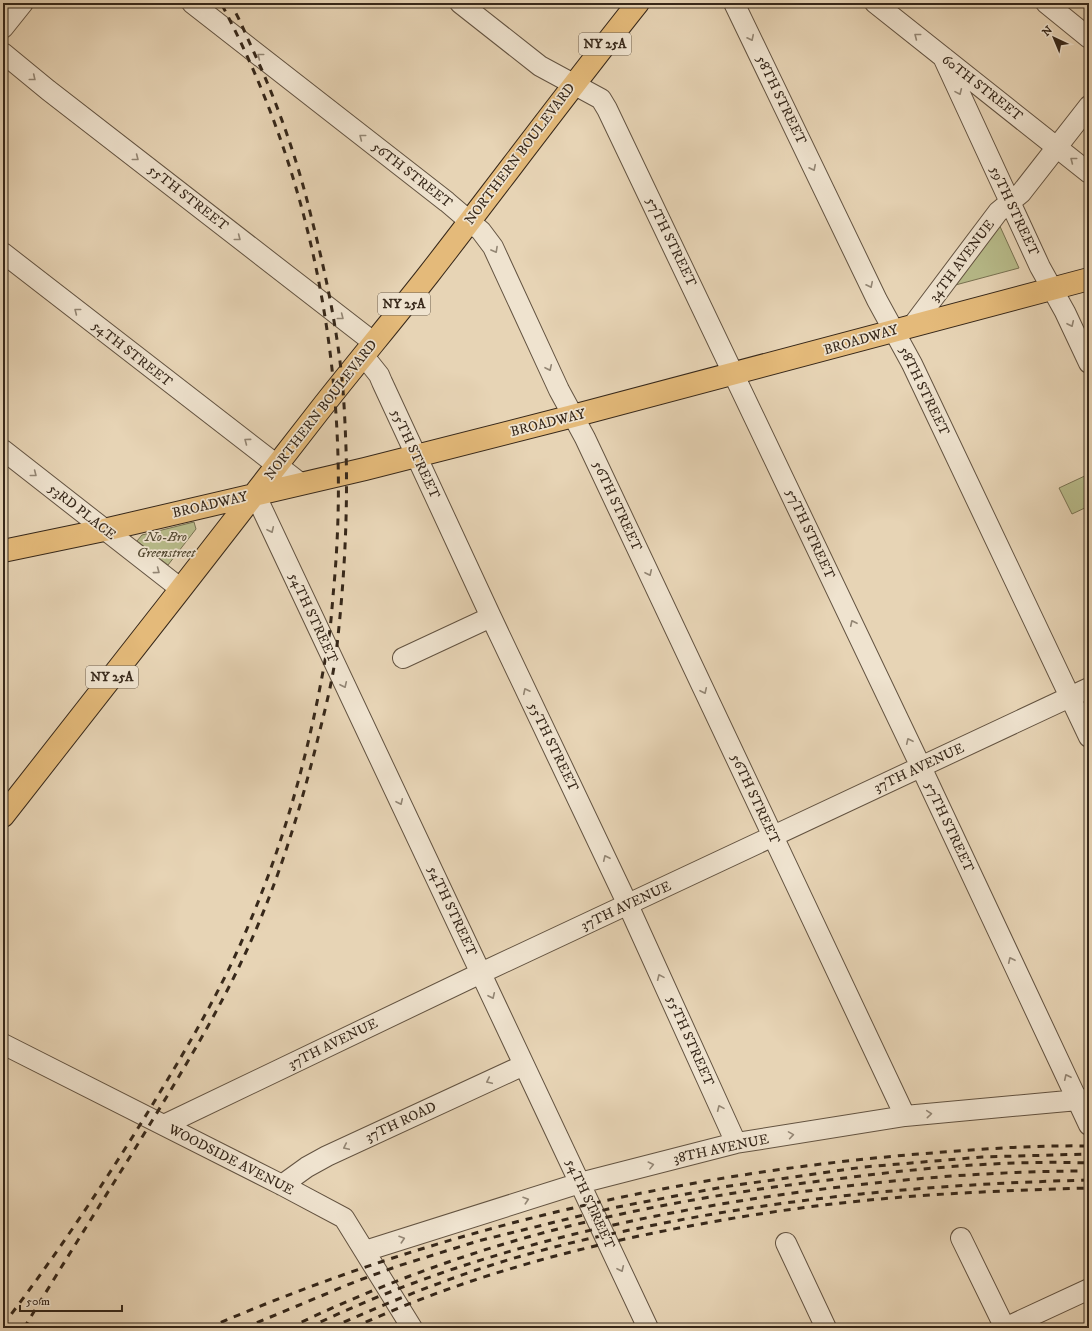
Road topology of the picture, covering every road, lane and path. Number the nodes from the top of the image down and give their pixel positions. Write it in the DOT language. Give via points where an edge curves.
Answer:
graph roads {
  1 [pos="23,3"];
  2 [pos="192,3"];
  3 [pos="460,3"];
  4 [pos="638,3"];
  5 [pos="734,3"];
  6 [pos="875,3"];
  7 [pos="1046,3"];
  8 [pos="3,28"];
  9 [pos="1089,38"];
  10 [pos="3,54"];
  11 [pos="943,57"];
  12 [pos="573,84"];
  13 [pos="1089,106"];
  14 [pos="1057,147"];
  15 [pos="1089,173"];
  16 [pos="1010,202"];
  17 [pos="470,221"];
  18 [pos="3,254"];
  19 [pos="1089,279"];
  20 [pos="1053,289"];
  21 [pos="903,328"];
  22 [pos="368,349"];
  23 [pos="1089,363"];
  24 [pos="734,374"];
  25 [pos="573,416"];
  26 [pos="3,450"];
  27 [pos="416,456"];
  28 [pos="278,465"];
  29 [pos="300,483"];
  30 [pos="255,494"];
  31 [pos="104,530"];
  32 [pos="3,551"];
  33 [pos="181,589"];
  34 [pos="491,618"];
  35 [pos="403,658"];
  36 [pos="1089,688"];
  37 [pos="1070,697"];
  38 [pos="1089,737"];
  39 [pos="921,767"];
  40 [pos="3,816"];
  41 [pos="772,836"];
  42 [pos="628,905"];
  43 [pos="481,973"];
  44 [pos="3,1044"];
  45 [pos="524,1064"];
  46 [pos="1083,1100"];
  47 [pos="904,1116"];
  48 [pos="164,1125"];
  49 [pos="1089,1125"];
  50 [pos="736,1143"];
  51 [pos="580,1183"];
  52 [pos="282,1185"];
  53 [pos="961,1238"];
  54 [pos="786,1243"];
  55 [pos="365,1251"];
  56 [pos="1089,1289"];
  57 [pos="412,1328"];
  58 [pos="648,1328"];
  59 [pos="826,1328"];
  60 [pos="1005,1328"];
  1 -- 8 [label="street"];
  17 -- 2 [label="street, 56TH STREET, one-way"];
  3 -- 12 [label="street, 57TH STREET" via="540,66"];
  4 -- 12 [label="main road, NORTHERN BOULEVARD / NY 25A"];
  5 -- 21 [label="street, 58TH STREET, one-way" via="877,300"];
  11 -- 6 [label="street, 60TH STREET, one-way"];
  7 -- 9 [label="street"];
  10 -- 22 [label="street, 55TH STREET, one-way"];
  11 -- 14 [label="street, 60TH STREET"];
  11 -- 16 [label="street, 59TH STREET, one-way"];
  12 -- 17 [label="main road, NORTHERN BOULEVARD / NY 25A"];
  12 -- 24 [label="street, 57TH STREET" via="600,99 607,109"];
  13 -- 14 [label="street, 34TH AVENUE"];
  15 -- 14 [label="street, 60TH STREET, one-way"];
  14 -- 16 [label="street, 34TH AVENUE" via="1021,193"];
  16 -- 20 [label="street, 59TH STREET"];
  16 -- 21 [label="street, 34TH AVENUE" via="998,212"];
  17 -- 22 [label="main road, NORTHERN BOULEVARD / NY 25A"];
  17 -- 25 [label="street, 56TH STREET, one-way" via="493,247"];
  28 -- 18 [label="street, 54TH STREET, one-way"];
  19 -- 20 [label="main road, BROADWAY"];
  20 -- 21 [label="main road, BROADWAY"];
  20 -- 23 [label="street, 59TH STREET, one-way"];
  21 -- 24 [label="main road, BROADWAY"];
  21 -- 37 [label="street, 58TH STREET" via="912,364"];
  22 -- 27 [label="street, 55TH STREET"];
  22 -- 28 [label="main road, NORTHERN BOULEVARD / NY 25A"];
  24 -- 25 [label="main road, BROADWAY"];
  39 -- 24 [label="street, 57TH STREET, one-way"];
  25 -- 27 [label="main road, BROADWAY"];
  25 -- 41 [label="street, 56TH STREET, one-way" via="586,438"];
  26 -- 31 [label="street, 53RD PLACE, one-way"];
  27 -- 29 [label="main road, BROADWAY"];
  27 -- 34 [label="street, 55TH STREET"];
  28 -- 29 [label="street, 54TH STREET"];
  28 -- 30 [label="main road, NORTHERN BOULEVARD / NY 25A"];
  29 -- 30 [label="main road, BROADWAY"];
  30 -- 31 [label="main road, BROADWAY"];
  30 -- 33 [label="main road, NORTHERN BOULEVARD / NY 25A"];
  30 -- 43 [label="street, 54TH STREET, one-way"];
  31 -- 32 [label="main road, BROADWAY"];
  31 -- 33 [label="street, 53RD PLACE, one-way"];
  33 -- 40 [label="main road, NORTHERN BOULEVARD / NY 25A"];
  34 -- 35 [label="street"];
  42 -- 34 [label="street, 55TH STREET, one-way"];
  36 -- 37 [label="street, 37TH AVENUE"];
  37 -- 38 [label="street, 58TH STREET"];
  37 -- 39 [label="street, 37TH AVENUE"];
  39 -- 41 [label="street, 37TH AVENUE"];
  46 -- 39 [label="street, 57TH STREET, one-way"];
  41 -- 42 [label="street, 37TH AVENUE"];
  41 -- 47 [label="street, 56TH STREET"];
  42 -- 43 [label="street, 37TH AVENUE"];
  50 -- 42 [label="street, 55TH STREET, one-way"];
  43 -- 45 [label="street, 54TH STREET, one-way"];
  43 -- 48 [label="street, 37TH AVENUE"];
  44 -- 48 [label="street, WOODSIDE AVENUE"];
  45 -- 51 [label="street, 54TH STREET"];
  45 -- 52 [label="street, 37TH ROAD, one-way" via="327,1156"];
  47 -- 46 [label="street, 38TH AVENUE, one-way"];
  46 -- 49 [label="street, 57TH STREET"];
  50 -- 47 [label="street, 38TH AVENUE, one-way"];
  48 -- 52 [label="street, WOODSIDE AVENUE"];
  51 -- 50 [label="street, 38TH AVENUE, one-way"];
  55 -- 51 [label="street, 38TH AVENUE, one-way"];
  51 -- 58 [label="street, 54TH STREET, one-way"];
  52 -- 55 [label="street, WOODSIDE AVENUE" via="344,1218"];
  53 -- 60 [label="street"];
  54 -- 59 [label="street"];
  55 -- 57 [label="street, WOODSIDE AVENUE"];
  56 -- 60 [label="street"];
}
